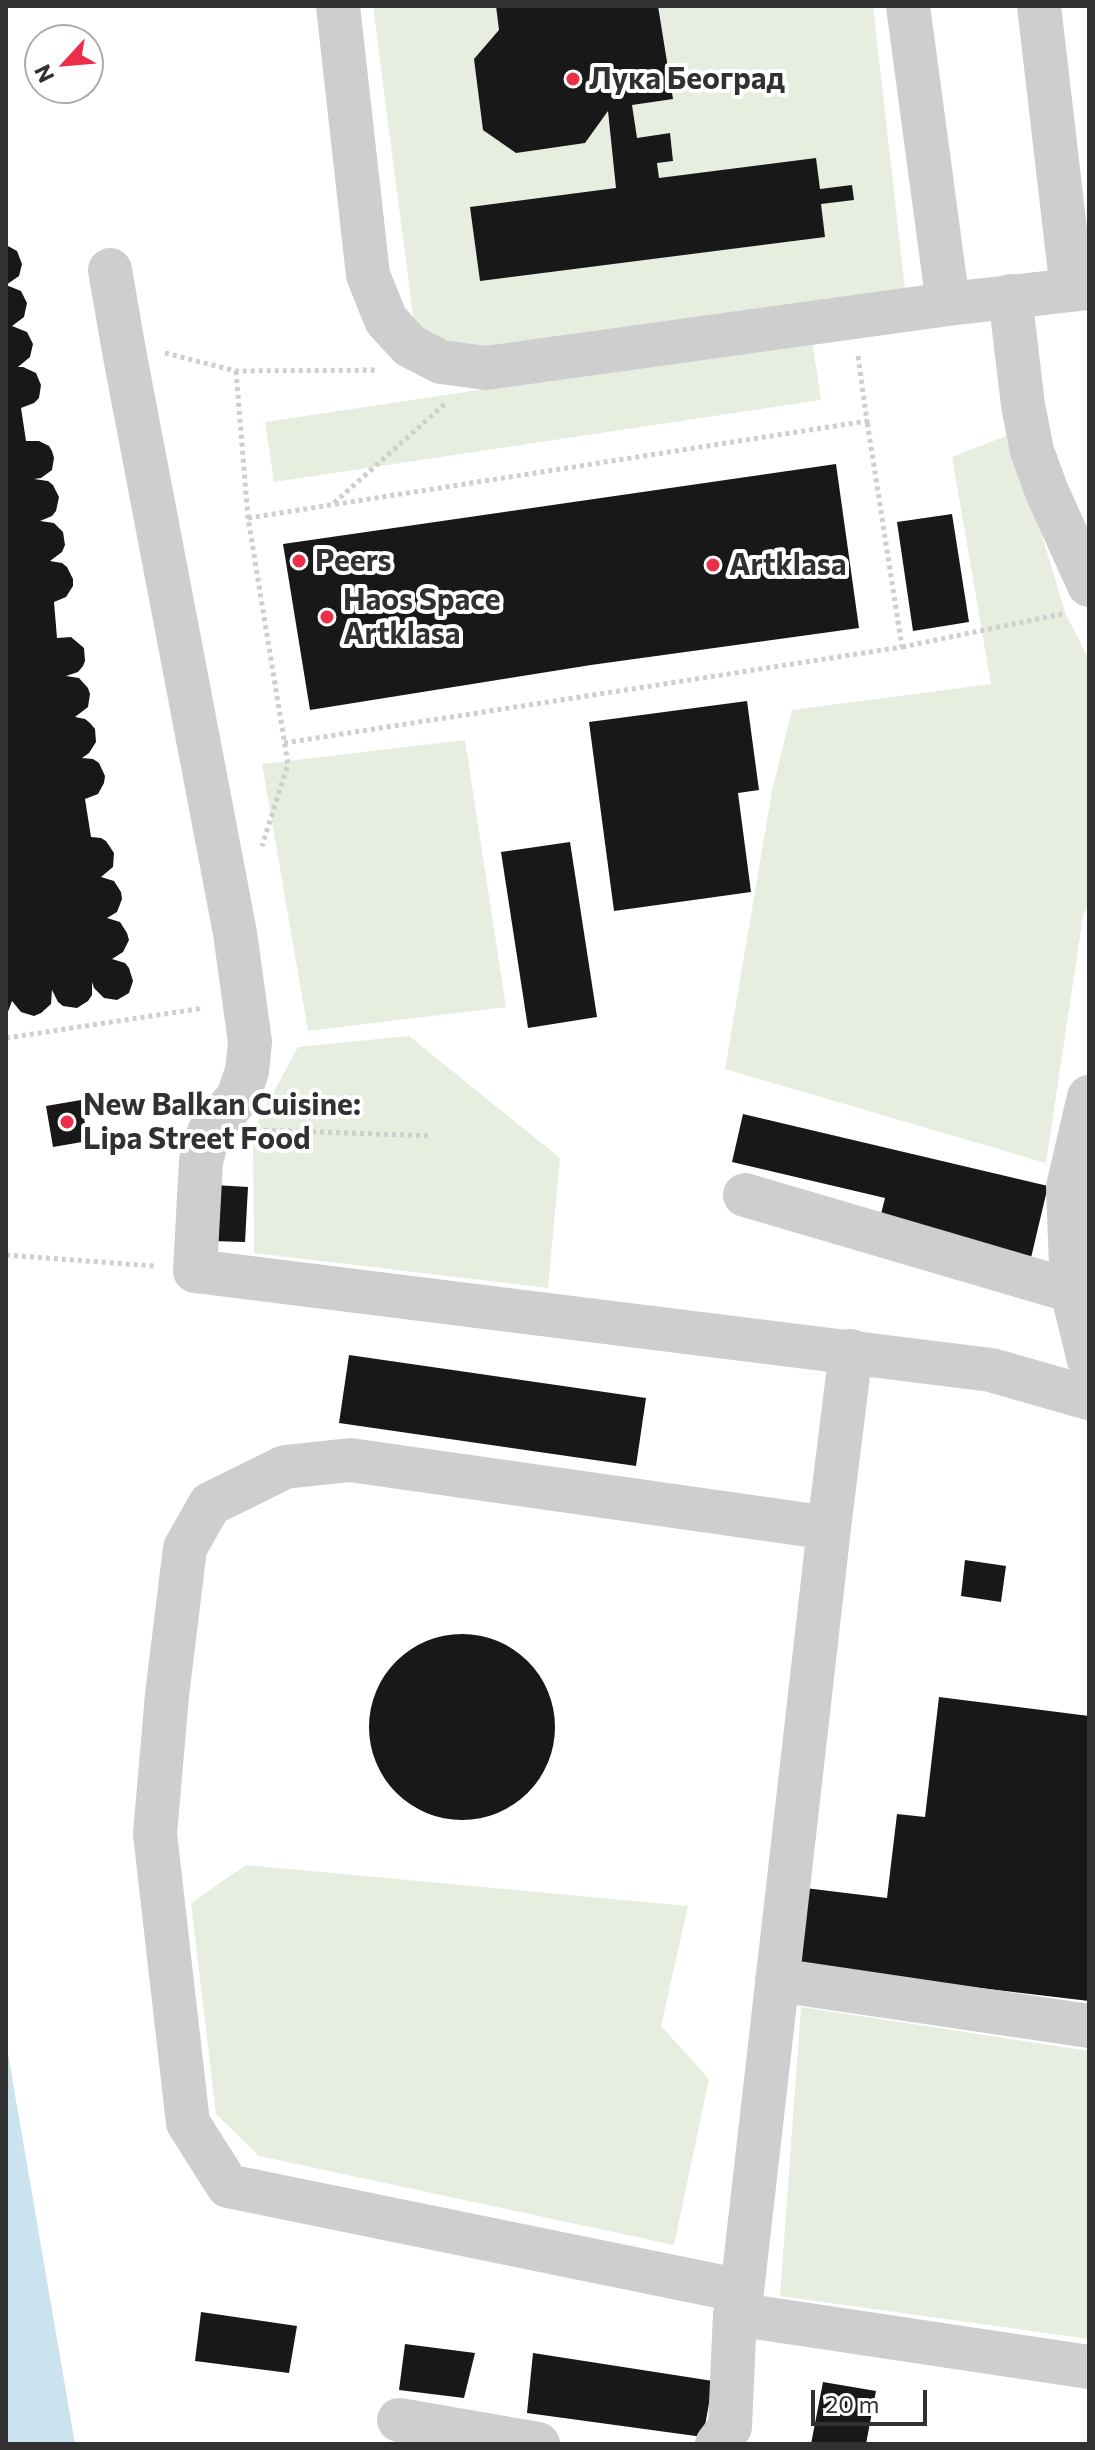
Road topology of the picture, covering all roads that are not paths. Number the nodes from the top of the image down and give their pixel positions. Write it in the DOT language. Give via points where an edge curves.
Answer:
graph roads {
  1 [pos="338,6"];
  2 [pos="908,6"];
  3 [pos="1039,6"];
  4 [pos="110,270"];
  5 [pos="1080,289"];
  6 [pos="1010,296"];
  7 [pos="948,304"];
  8 [pos="1081,598"];
  9 [pos="1089,1097"];
  10 [pos="745,1195"];
  11 [pos="1072,1291"];
  12 [pos="851,1351"];
  13 [pos="1089,1360"];
  14 [pos="1089,1398"];
  15 [pos="829,1528"];
  16 [pos="777,1980"];
  17 [pos="1089,2026"];
  18 [pos="738,2302"];
  19 [pos="1089,2367"];
  20 [pos="399,2420"];
  21 [pos="538,2444"];
  22 [pos="717,2444"];
  1 -- 7 [label="street" via="368,275 386,320 410,346 441,362 486,368"];
  2 -- 7 [label="street"];
  3 -- 5 [label="street"];
  4 -- 12 [label="street" via="232,918 250,1042 238,1097 211,1129 201,1161 195,1271"];
  5 -- 6 [label="street"];
  6 -- 7 [label="street"];
  6 -- 8 [label="street" via="1032,451"];
  9 -- 11 [label="street" via="1068,1187"];
  10 -- 11 [label="street"];
  11 -- 13 [label="street"];
  12 -- 14 [label="street" via="991,1370"];
  12 -- 15 [label="street"];
  15 -- 16 [label="street"];
  15 -- 18 [label="street" via="350,1460 285,1467 210,1504 185,1548 169,1681 155,1834 186,2108 188,2123 228,2186"];
  16 -- 17 [label="street"];
  16 -- 18 [label="street"];
  18 -- 19 [label="street"];
  18 -- 22 [label="street" via="730,2427"];
  20 -- 21 [label="street"];
}
